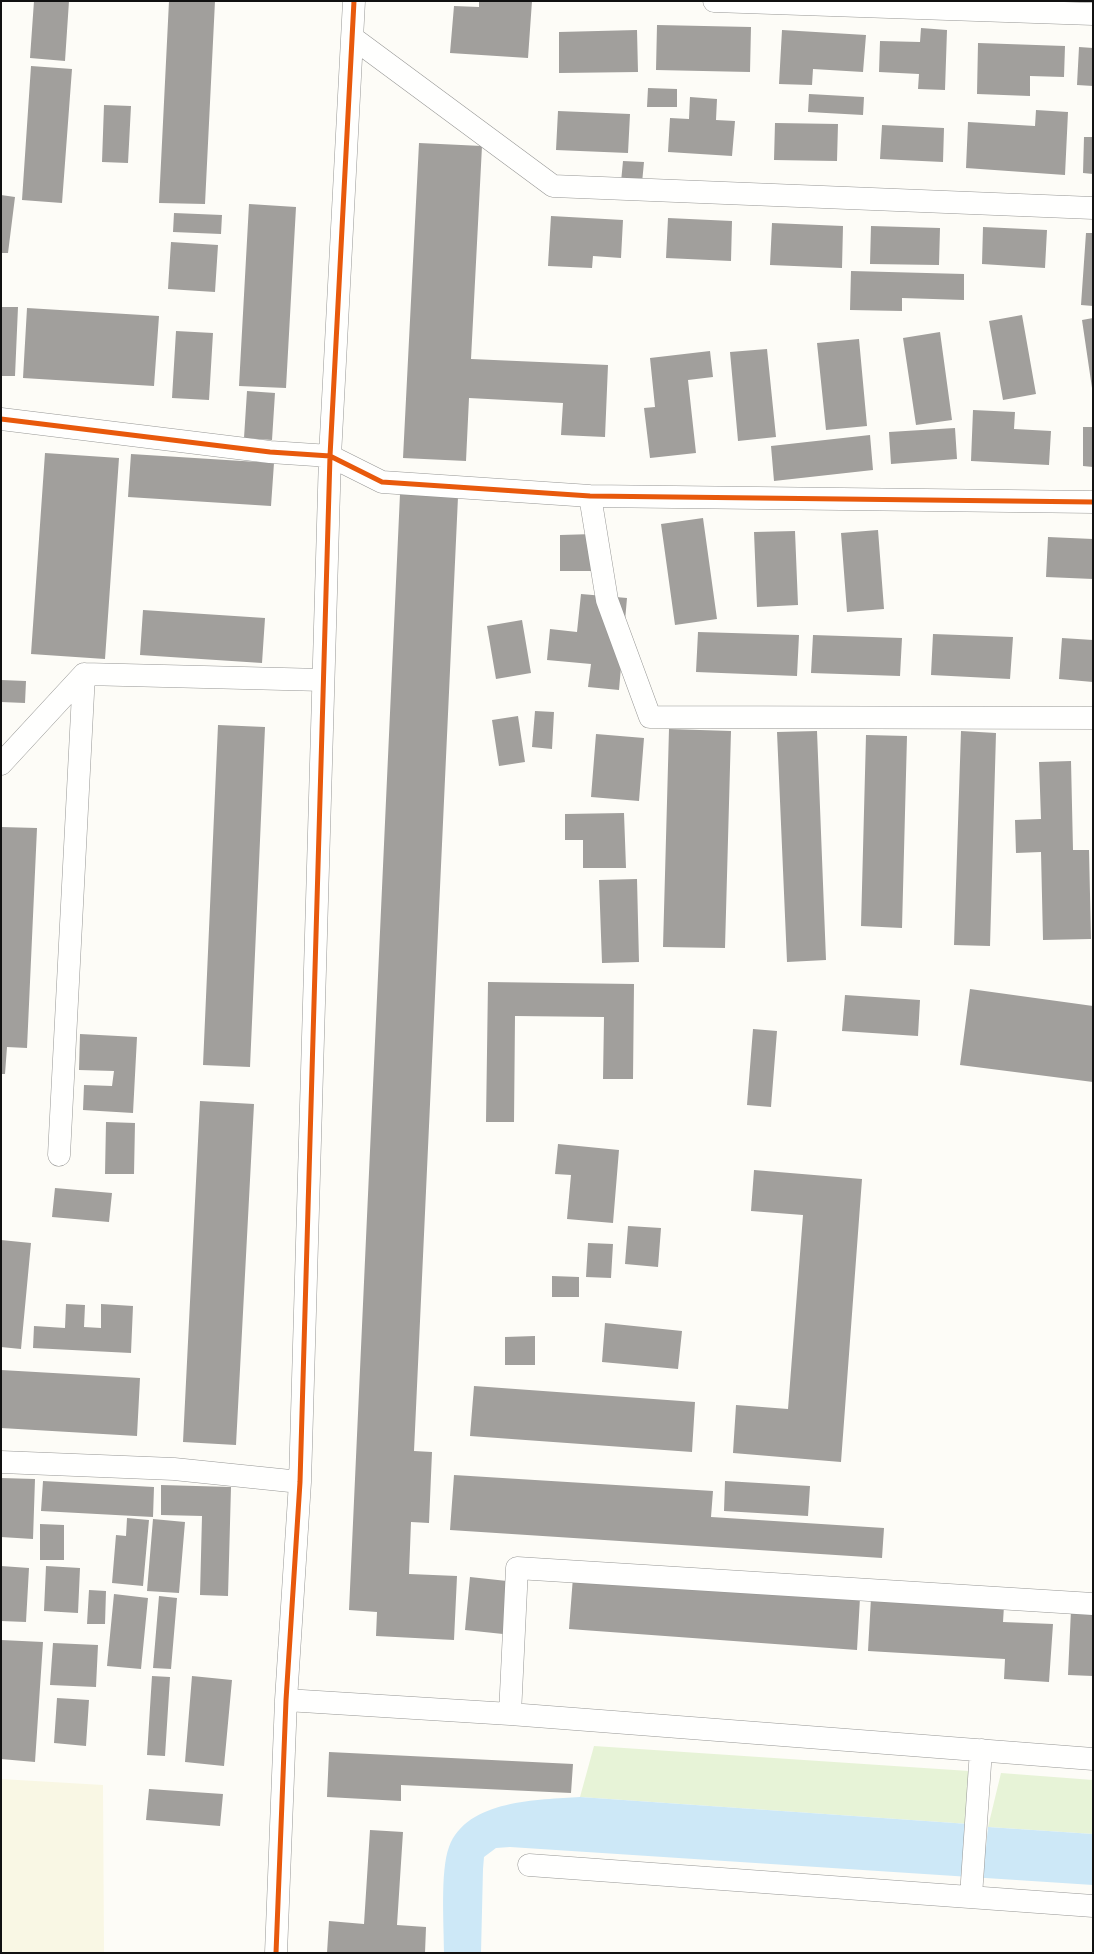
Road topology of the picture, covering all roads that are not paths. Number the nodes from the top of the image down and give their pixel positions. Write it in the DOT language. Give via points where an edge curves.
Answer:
graph roads {
  1 [pos="354,1"];
  2 [pos="714,1"];
  3 [pos="1093,14"];
  4 [pos="353,38"];
  5 [pos="1093,208"];
  6 [pos="1,419"];
  7 [pos="330,456"];
  8 [pos="590,496"];
  9 [pos="1093,502"];
  10 [pos="84,674"];
  11 [pos="323,680"];
  12 [pos="1093,718"];
  13 [pos="1,764"];
  14 [pos="59,1155"];
  15 [pos="1,1462"];
  16 [pos="300,1482"];
  17 [pos="1093,1604"];
  18 [pos="286,1700"];
  19 [pos="510,1714"];
  20 [pos="981,1750"];
  21 [pos="1093,1759"];
  22 [pos="529,1865"];
  23 [pos="971,1896"];
  24 [pos="1093,1906"];
  25 [pos="276,1953"];
  1 -- 4 [label="street"];
  2 -- 3 [label="street"];
  4 -- 5 [label="street" via="553,186"];
  4 -- 7 [label="street"];
  6 -- 7 [label="street" via="270,452"];
  7 -- 8 [label="street" via="382,482"];
  7 -- 11 [label="street"];
  8 -- 9 [label="street"];
  8 -- 12 [label="street" via="607,600 650,717"];
  10 -- 11 [label="street"];
  10 -- 13 [label="street"];
  10 -- 14 [label="street"];
  11 -- 16 [label="street"];
  15 -- 16 [label="street" via="174,1469"];
  16 -- 18 [label="street"];
  17 -- 19 [label="street" via="517,1568"];
  18 -- 19 [label="street"];
  18 -- 25 [label="street"];
  19 -- 20 [label="street"];
  20 -- 21 [label="street"];
  20 -- 23 [label="street"];
  22 -- 23 [label="street"];
  23 -- 24 [label="street"];
}
